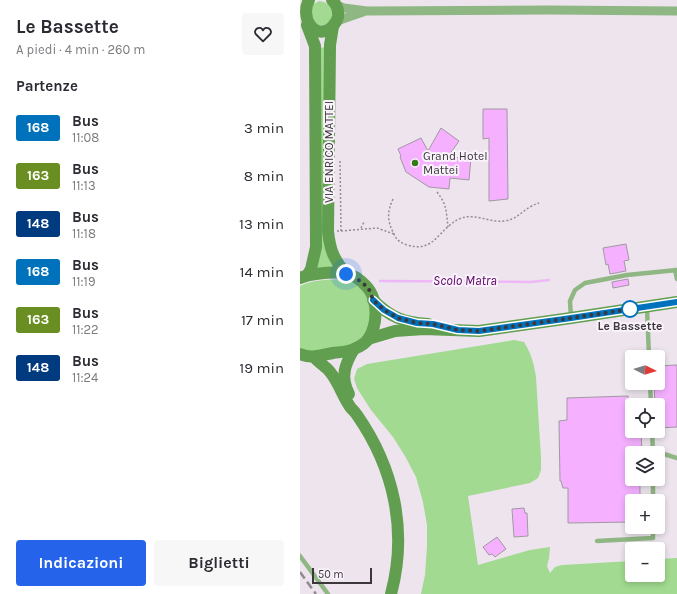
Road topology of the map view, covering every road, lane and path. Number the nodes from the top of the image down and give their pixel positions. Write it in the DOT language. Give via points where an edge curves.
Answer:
graph roads {
  1 [pos="549,0"];
  2 [pos="334,2"];
  3 [pos="305,4"];
  4 [pos="548,10"];
  5 [pos="366,11"];
  6 [pos="677,11"];
  7 [pos="304,21"];
  8 [pos="335,23"];
  9 [pos="437,192"];
  10 [pos="393,199"];
  11 [pos="539,203"];
  12 [pos="364,222"];
  13 [pos="448,227"];
  14 [pos="361,228"];
  15 [pos="340,231"];
  16 [pos="394,234"];
  17 [pos="676,270"];
  18 [pos="346,274"];
  19 [pos="304,276"];
  20 [pos="677,279"];
  21 [pos="373,300"];
  22 [pos="677,302"];
  23 [pos="647,306"];
  24 [pos="571,318"];
  25 [pos="458,330"];
  26 [pos="368,339"];
  27 [pos="354,349"];
  28 [pos="649,350"];
  29 [pos="300,354"];
  30 [pos="314,357"];
  31 [pos="356,414"];
  32 [pos="665,454"];
  33 [pos="677,458"];
  34 [pos="653,534"];
  35 [pos="597,541"];
  36 [pos="300,556"];
  37 [pos="328,594"];
  38 [pos="391,594"];
  1 -- 4 [label="street"];
  2 -- 5 [label="street" via="344,8"];
  2 -- 8 [label="main road, VIA ENRICO MATTEI" via="338,10"];
  3 -- 7 [label="main road"];
  4 -- 5 [label="street"];
  4 -- 6 [label="street"];
  5 -- 8 [label="street"];
  7 -- 8 [label="main road" via="315,31 325,31"];
  7 -- 19 [label="main road, VIA ENRICO MATTEI" via="314,46 316,239 311,269"];
  8 -- 18 [label="main road, VIA ENRICO MATTEI" via="330,45 328,231 337,262"];
  9 -- 13 [label="path" via="446,208"];
  10 -- 16 [label="path" via="388,212"];
  11 -- 13 [label="path" via="513,220 497,222 470,216 458,219"];
  12 -- 14 [label="path"];
  13 -- 16 [label="path" via="436,240 426,245 404,244 397,240"];
  14 -- 15 [label="path"];
  14 -- 16 [label="path" via="377,228"];
  17 -- 20 [label="lane"];
  17 -- 24 [label="lane" via="585,283 575,290 570,302"];
  18 -- 19 [label="main road" via="336,272"];
  18 -- 21 [label="main road" via="364,284"];
  21 -- 25 [label="main road" via="398,318"];
  21 -- 26 [label="main road" via="376,316"];
  22 -- 23 [label="main road"];
  23 -- 24 [label="main road"];
  23 -- 28 [label="lane"];
  24 -- 25 [label="main road" via="479,331"];
  25 -- 26 [label="main road" via="395,331"];
  26 -- 27 [label="main road"];
  27 -- 30 [label="main road"];
  27 -- 31 [label="main road" via="344,373 344,381"];
  29 -- 30 [label="main road"];
  30 -- 31 [label="main road" via="334,377 350,408"];
  31 -- 38 [label="main road" via="375,446 389,477 395,500 398,544"];
  32 -- 33 [label="lane"];
  34 -- 35 [label="lane" via="653,538"];
  36 -- 37 [label="lane"];
}
